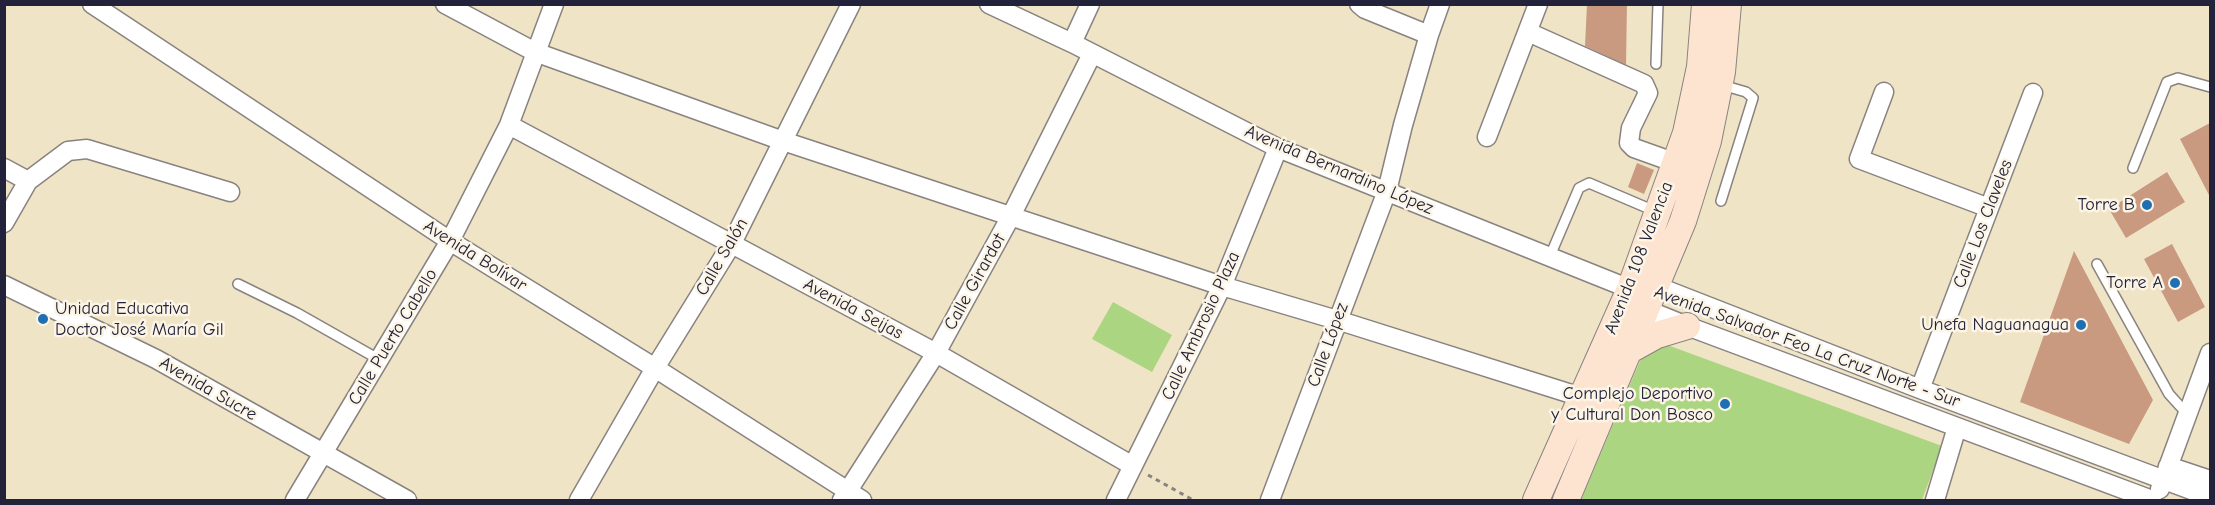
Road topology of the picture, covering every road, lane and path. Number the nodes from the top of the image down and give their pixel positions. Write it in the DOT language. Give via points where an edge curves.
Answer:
graph roads {
  1 [pos="92,4"];
  2 [pos="446,4"];
  3 [pos="554,4"];
  4 [pos="851,4"];
  5 [pos="989,4"];
  6 [pos="1090,4"];
  7 [pos="1359,4"];
  8 [pos="1440,4"];
  9 [pos="1538,4"];
  10 [pos="1658,4"];
  11 [pos="1705,4"];
  12 [pos="1728,4"];
  13 [pos="1528,32"];
  14 [pos="1429,35"];
  15 [pos="1072,43"];
  16 [pos="535,52"];
  17 [pos="1092,54"];
  18 [pos="1656,64"];
  19 [pos="1719,85"];
  20 [pos="2211,87"];
  21 [pos="1884,92"];
  22 [pos="2033,93"];
  23 [pos="509,125"];
  24 [pos="1487,137"];
  25 [pos="783,141"];
  26 [pos="1278,148"];
  27 [pos="1676,164"];
  28 [pos="4,168"];
  29 [pos="2133,168"];
  30 [pos="28,181"];
  31 [pos="1387,190"];
  32 [pos="230,192"];
  33 [pos="1721,201"];
  34 [pos="1989,208"];
  35 [pos="1659,213"];
  36 [pos="1011,216"];
  37 [pos="4,223"];
  38 [pos="450,241"];
  39 [pos="731,245"];
  40 [pos="1550,256"];
  41 [pos="2097,264"];
  42 [pos="238,284"];
  43 [pos="4,285"];
  44 [pos="1222,286"];
  45 [pos="1644,295"];
  46 [pos="1337,320"];
  47 [pos="1686,326"];
  48 [pos="1630,350"];
  49 [pos="936,353"];
  50 [pos="2211,353"];
  51 [pos="380,360"];
  52 [pos="655,368"];
  53 [pos="1920,389"];
  54 [pos="1581,398"];
  55 [pos="2188,416"];
  56 [pos="1957,427"];
  57 [pos="322,454"];
  58 [pos="1133,466"];
  59 [pos="2166,472"];
  60 [pos="2211,480"];
  61 [pos="2211,497"];
  62 [pos="851,498"];
  63 [pos="296,501"];
  64 [pos="406,501"];
  65 [pos="579,501"];
  66 [pos="1116,501"];
  67 [pos="1193,501"];
  68 [pos="1270,501"];
  69 [pos="1536,501"];
  70 [pos="1566,501"];
  71 [pos="1935,501"];
  72 [pos="2152,501"];
  73 [pos="2157,501"];
  1 -- 38 [label="street, Avenida Bolívar"];
  2 -- 16 [label="street"];
  3 -- 16 [label="street, Calle Puerto Cabello"];
  4 -- 25 [label="street, Calle Salón"];
  5 -- 15 [label="street, Avenida Bernardino López"];
  6 -- 15 [label="street"];
  7 -- 14 [label="street"];
  8 -- 14 [label="street, Calle López"];
  9 -- 13 [label="street"];
  10 -- 18 [label="lane"];
  11 -- 27 [label="street, Avenida 108 Valencia" via="1700,67"];
  12 -- 19 [label="street, Avenida 108 Valencia"];
  13 -- 24 [label="street"];
  13 -- 27 [label="street" via="1644,84 1648,93 1631,128 1629,142 1634,148"];
  14 -- 31 [label="street, Calle López"];
  15 -- 17 [label="street, Avenida Bernardino López"];
  16 -- 23 [label="street, Calle Puerto Cabello"];
  16 -- 25 [label="street"];
  17 -- 26 [label="street, Avenida Bernardino López"];
  17 -- 36 [label="street, Calle Girardot"];
  19 -- 33 [label="lane" via="1746,92 1753,98"];
  19 -- 45 [label="street, Avenida 108 Valencia" via="1708,141 1683,221"];
  20 -- 29 [label="lane" via="2178,78 2167,82"];
  21 -- 34 [label="street" via="1859,159"];
  22 -- 34 [label="street, Calle Los Claveles"];
  23 -- 38 [label="street, Calle Puerto Cabello"];
  23 -- 39 [label="street, Avenida Seijas"];
  25 -- 36 [label="street"];
  25 -- 39 [label="street, Calle Salón"];
  26 -- 31 [label="street, Avenida Bernardino López"];
  26 -- 44 [label="street, Calle Ambrosio Plaza"];
  27 -- 35 [label="street, Avenida 108 Valencia"];
  28 -- 30 [label="street"];
  30 -- 32 [label="street" via="68,151 87,149"];
  30 -- 37 [label="street"];
  31 -- 40 [label="street, Avenida Bernardino López"];
  31 -- 46 [label="street, Calle López"];
  34 -- 53 [label="street, Calle Los Claveles"];
  35 -- 40 [label="lane" via="1584,184"];
  35 -- 45 [label="street, Avenida 108 Valencia"];
  36 -- 44 [label="street"];
  36 -- 49 [label="street, Calle Girardot"];
  38 -- 51 [label="street, Calle Puerto Cabello"];
  38 -- 52 [label="street, Avenida Bolívar"];
  39 -- 49 [label="street, Avenida Seijas"];
  39 -- 52 [label="street, Calle Salón"];
  40 -- 45 [label="street, Avenida Bernardino López"];
  41 -- 55 [label="lane" via="2169,394"];
  42 -- 51 [label="lane"];
  43 -- 57 [label="street, Avenida Sucre" via="156,359"];
  44 -- 46 [label="street"];
  44 -- 58 [label="street, Calle Ambrosio Plaza"];
  45 -- 47 [label="street, Avenida Salvador Feo La Cruz Norte - Sur"];
  45 -- 48 [label="street, Avenida 108 Valencia"];
  45 -- 53 [label="street, Avenida Salvador Feo La Cruz Norte - Sur"];
  45 -- 54 [label="street, Avenida 108 Valencia"];
  46 -- 54 [label="street"];
  46 -- 68 [label="street, Calle López"];
  47 -- 48 [label="street" via="1657,335"];
  47 -- 56 [label="street, Avenida Salvador Feo La Cruz Norte - Sur"];
  48 -- 70 [label="street, Avenida 108 Valencia"];
  49 -- 58 [label="street, Avenida Seijas"];
  49 -- 62 [label="street, Calle Girardot"];
  50 -- 55 [label="street"];
  51 -- 57 [label="street, Calle Puerto Cabello"];
  52 -- 62 [label="street, Avenida Bolívar"];
  52 -- 65 [label="street, Calle Salón"];
  53 -- 59 [label="street, Avenida Salvador Feo La Cruz Norte - Sur"];
  54 -- 69 [label="street, Avenida 108 Valencia"];
  55 -- 59 [label="street"];
  56 -- 71 [label="street"];
  56 -- 72 [label="street, Avenida Salvador Feo La Cruz Norte - Sur"];
  57 -- 63 [label="street, Calle Puerto Cabello"];
  57 -- 64 [label="street, Avenida Sucre"];
  58 -- 66 [label="street, Calle Ambrosio Plaza"];
  58 -- 67 [label="path"];
  59 -- 60 [label="street, Avenida Salvador Feo La Cruz Norte - Sur"];
  59 -- 61 [label="street, Avenida Salvador Feo La Cruz Norte - Sur"];
  59 -- 73 [label="street"];
}
